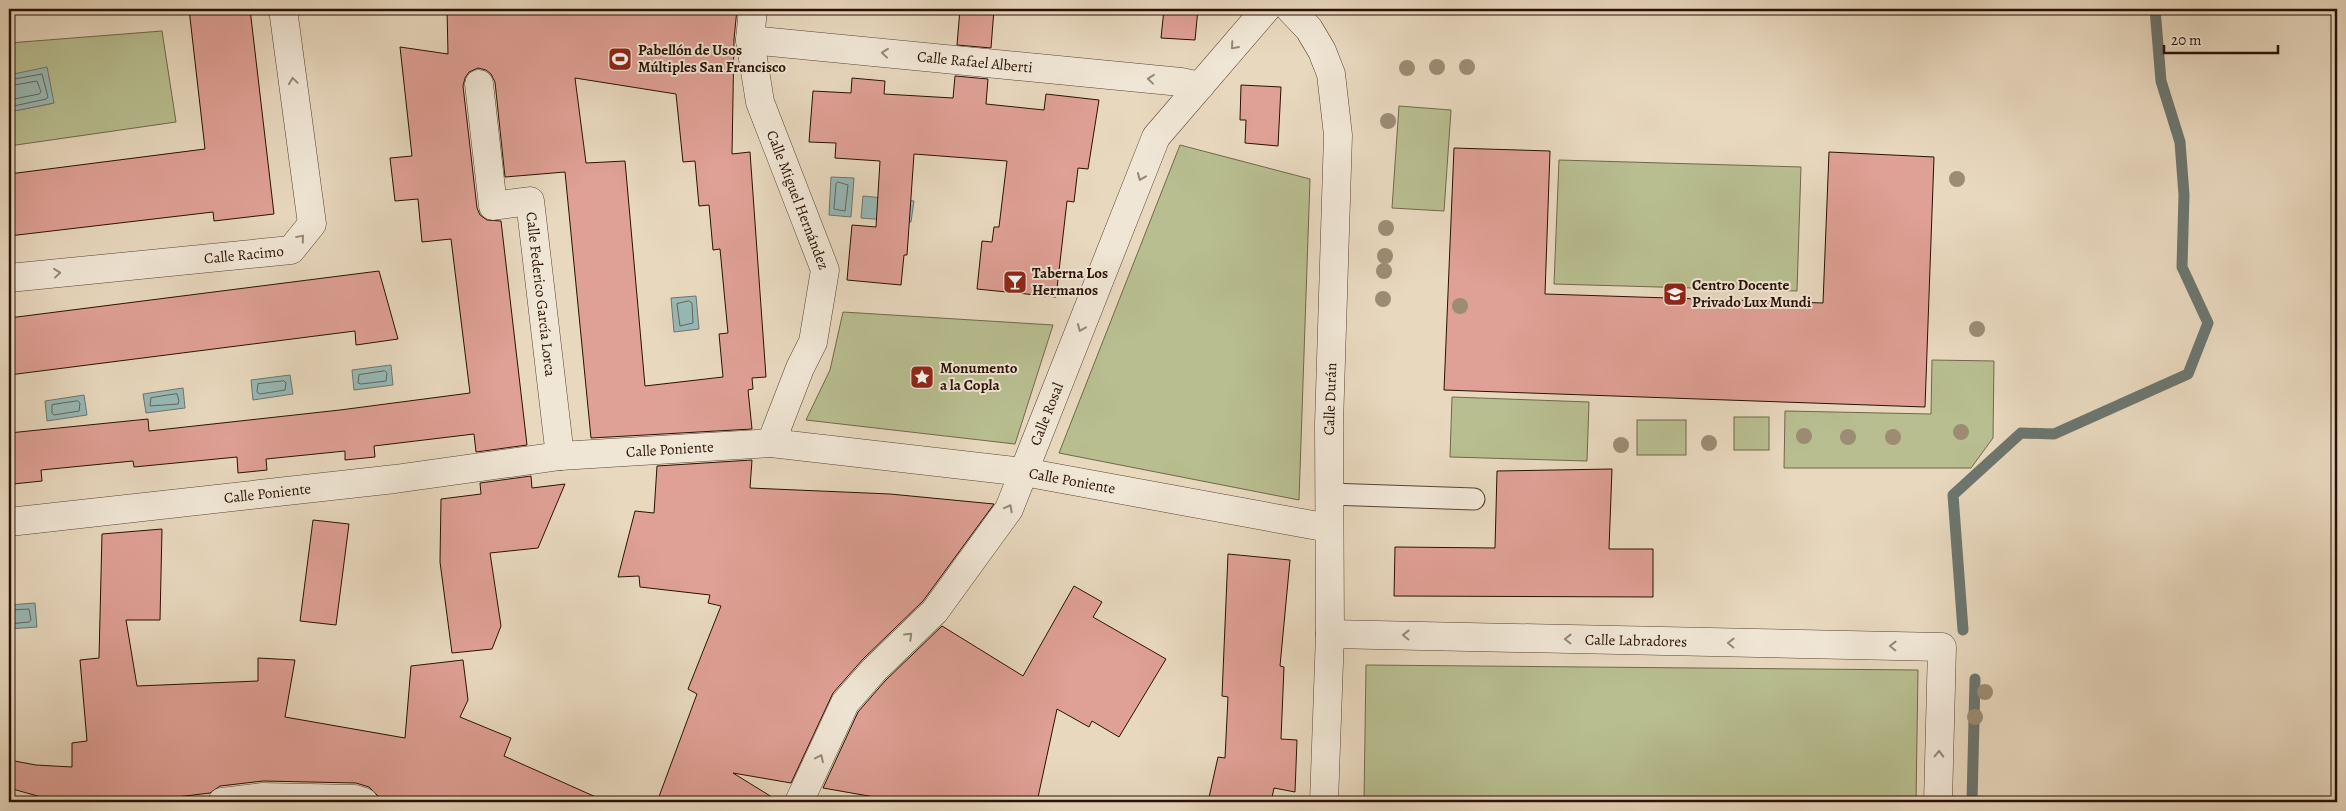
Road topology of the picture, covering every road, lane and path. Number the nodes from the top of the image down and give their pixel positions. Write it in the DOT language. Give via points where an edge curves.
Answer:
graph roads {
  1 [pos="283,9"];
  2 [pos="753,9"];
  3 [pos="1266,9"];
  4 [pos="1290,9"];
  5 [pos="750,40"];
  6 [pos="479,84"];
  7 [pos="1200,86"];
  8 [pos="9,278"];
  9 [pos="771,443"];
  10 [pos="560,456"];
  11 [pos="1024,472"];
  12 [pos="1330,494"];
  13 [pos="1474,499"];
  14 [pos="9,522"];
  15 [pos="1329,528"];
  16 [pos="1330,634"];
  17 [pos="222,802"];
  18 [pos="364,802"];
  19 [pos="799,802"];
  20 [pos="1324,802"];
  21 [pos="1938,802"];
  8 -- 1 [label="street, Calle Racimo, one-way" via="291,250 312,224"];
  2 -- 5 [label="street, Calle Miguel Hernández"];
  3 -- 7 [label="street, Calle Rosal, one-way"];
  4 -- 12 [label="street, Calle Durán" via="1309,29 1322,51 1330,74 1338,135 1329,424"];
  7 -- 5 [label="street, Calle Rafael Alberti, one-way"];
  5 -- 9 [label="street, Calle Miguel Hernández" via="760,102 825,270 813,342"];
  6 -- 10 [label="street, Calle Federico García Lorca" via="492,206 530,201"];
  7 -- 11 [label="street, Calle Rosal, one-way" via="1156,136"];
  9 -- 10 [label="street, Calle Poniente"];
  9 -- 11 [label="street, Calle Poniente"];
  10 -- 14 [label="street, Calle Poniente" via="395,479"];
  11 -- 15 [label="street, Calle Poniente"];
  19 -- 11 [label="street, Calle Rosal, one-way" via="846,703 874,670 935,611 1009,509"];
  12 -- 13 [label="lane"];
  12 -- 15 [label="street, Calle Durán"];
  15 -- 16 [label="street, Calle Durán"];
  16 -- 20 [label="street, Calle Durán"];
  21 -- 16 [label="street, Calle Labradores, one-way" via="1942,647"];
  17 -- 18 [label="street" via="263,797 355,799"];
}
